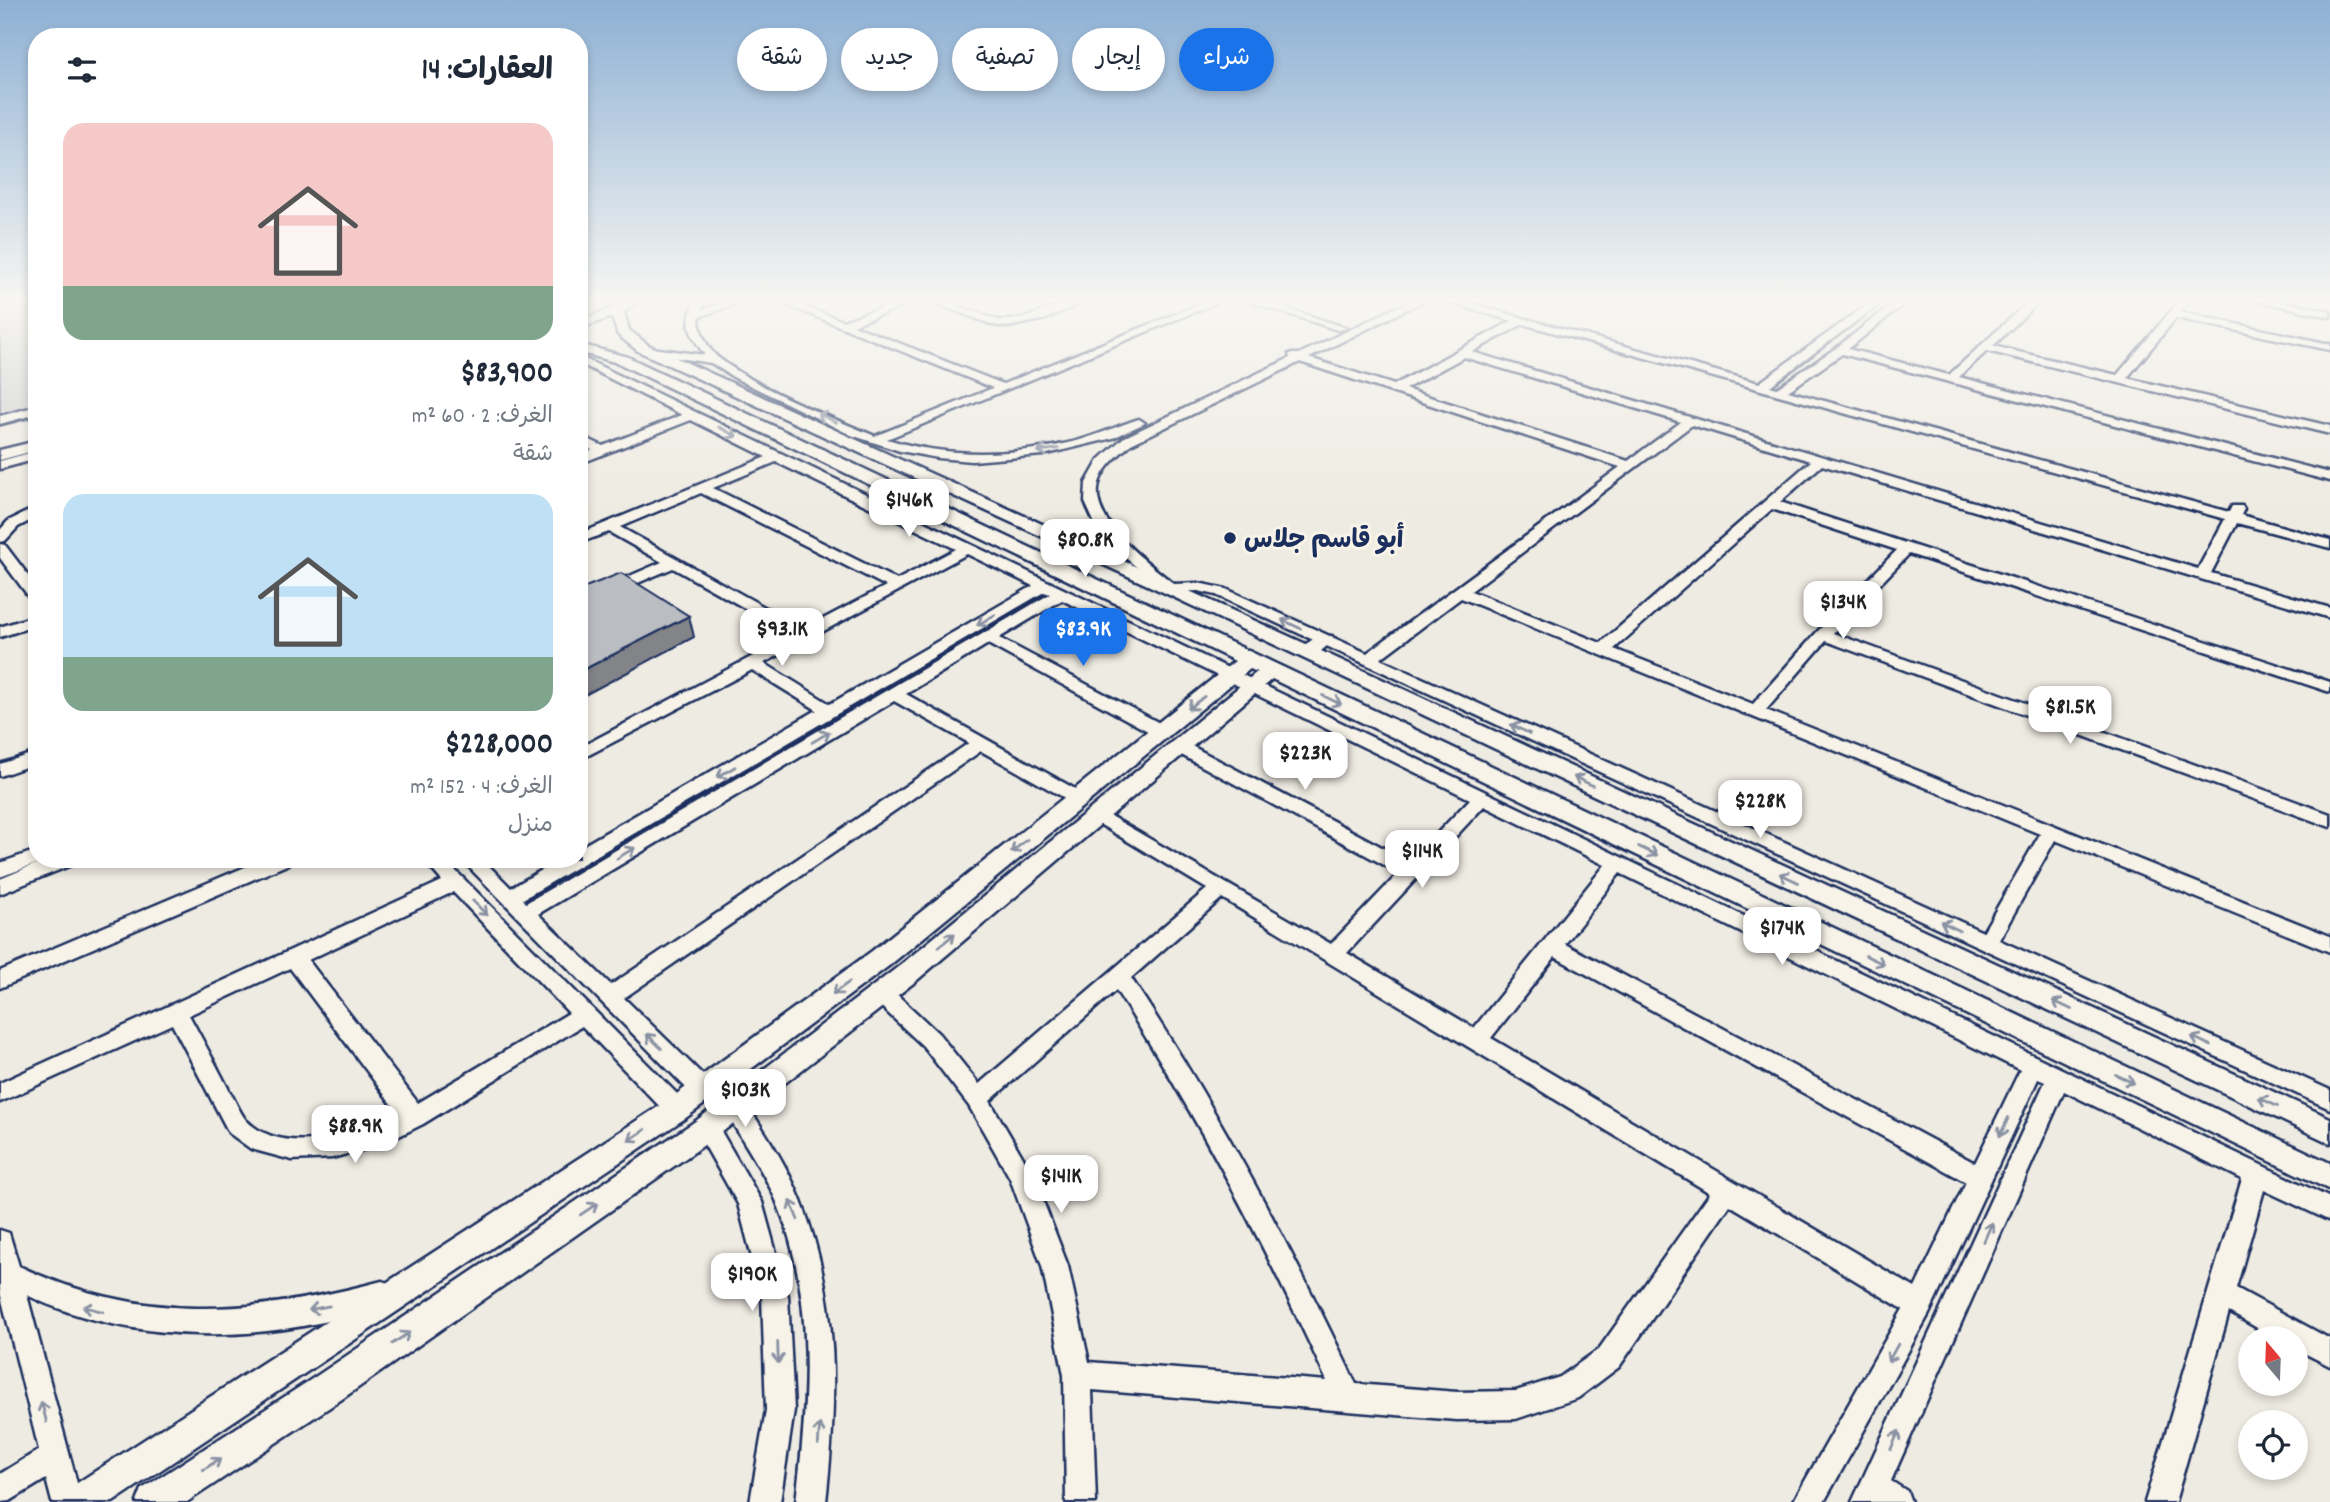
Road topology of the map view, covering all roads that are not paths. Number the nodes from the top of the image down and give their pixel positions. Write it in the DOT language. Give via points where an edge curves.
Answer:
graph roads {
  1 [pos="600,369"];
  2 [pos="642,369"];
  3 [pos="691,369"];
  4 [pos="728,369"];
  5 [pos="955,369"];
  6 [pos="1049,369"];
  7 [pos="1262,369"];
  8 [pos="1266,369"];
  9 [pos="1331,369"];
  10 [pos="1433,369"];
  11 [pos="1517,369"];
  12 [pos="1707,369"];
  13 [pos="1713,369"];
  14 [pos="1785,369"];
  15 [pos="1812,369"];
  16 [pos="1913,369"];
  17 [pos="1963,369"];
  18 [pos="2077,369"];
  19 [pos="2128,369"];
  20 [pos="1951,379"];
  21 [pos="2120,379"];
  22 [pos="1765,384"];
  23 [pos="1003,388"];
  24 [pos="1783,389"];
  25 [pos="1394,390"];
  26 [pos="28,412"];
  27 [pos="695,414"];
  28 [pos="0,420"];
  29 [pos="1690,421"];
  30 [pos="2330,430"];
  31 [pos="28,433"];
  32 [pos="0,440"];
  33 [pos="875,440"];
  34 [pos="1088,443"];
  35 [pos="588,444"];
  36 [pos="28,447"];
  37 [pos="603,451"];
  38 [pos="1112,452"];
  39 [pos="0,455"];
  40 [pos="771,455"];
  41 [pos="588,457"];
  42 [pos="28,458"];
  43 [pos="1820,460"];
  44 [pos="0,465"];
  45 [pos="1630,466"];
  46 [pos="2330,477"];
  47 [pos="702,488"];
  48 [pos="1772,504"];
  49 [pos="2235,513"];
  50 [pos="28,516"];
  51 [pos="588,526"];
  52 [pos="609,526"];
  53 [pos="2330,534"];
  54 [pos="588,535"];
  55 [pos="0,538"];
  56 [pos="2330,544"];
  57 [pos="0,548"];
  58 [pos="968,548"];
  59 [pos="1907,548"];
  60 [pos="1094,553"];
  61 [pos="674,562"];
  62 [pos="1060,570"];
  63 [pos="2203,574"];
  64 [pos="28,585"];
  65 [pos="898,586"];
  66 [pos="1045,586"];
  67 [pos="1171,589"];
  68 [pos="1460,592"];
  69 [pos="1061,594"];
  70 [pos="588,600"];
  71 [pos="2330,612"];
  72 [pos="28,623"];
  73 [pos="0,632"];
  74 [pos="804,635"];
  75 [pos="1823,635"];
  76 [pos="988,638"];
  77 [pos="1316,646"];
  78 [pos="1603,650"];
  79 [pos="1368,660"];
  80 [pos="752,663"];
  81 [pos="1251,673"];
  82 [pos="2330,687"];
  83 [pos="894,694"];
  84 [pos="830,711"];
  85 [pos="1755,712"];
  86 [pos="1171,739"];
  87 [pos="981,743"];
  88 [pos="588,750"];
  89 [pos="28,760"];
  90 [pos="0,770"];
  91 [pos="1482,797"];
  92 [pos="1088,807"];
  93 [pos="2330,821"];
  94 [pos="2051,831"];
  95 [pos="588,852"];
  96 [pos="28,859"];
  97 [pos="1617,863"];
  98 [pos="588,866"];
  99 [pos="45,868"];
  100 [pos="261,868"];
  101 [pos="441,868"];
  102 [pos="479,868"];
  103 [pos="565,868"];
  104 [pos="585,868"];
  105 [pos="0,870"];
  106 [pos="1412,872"];
  107 [pos="456,883"];
  108 [pos="0,887"];
  109 [pos="1219,889"];
  110 [pos="517,906"];
  111 [pos="1987,943"];
  112 [pos="2330,944"];
  113 [pos="1552,946"];
  114 [pos="1333,956"];
  115 [pos="881,958"];
  116 [pos="295,959"];
  117 [pos="907,974"];
  118 [pos="1118,976"];
  119 [pos="0,979"];
  120 [pos="882,994"];
  121 [pos="610,997"];
  122 [pos="177,1013"];
  123 [pos="585,1014"];
  124 [pos="1476,1042"];
  125 [pos="2033,1066"];
  126 [pos="2058,1078"];
  127 [pos="702,1088"];
  128 [pos="0,1093"];
  129 [pos="978,1099"];
  130 [pos="2330,1100"];
  131 [pos="735,1106"];
  132 [pos="677,1109"];
  133 [pos="415,1117"];
  134 [pos="707,1128"];
  135 [pos="2330,1130"];
  136 [pos="2256,1174"];
  137 [pos="2330,1177"];
  138 [pos="1980,1178"];
  139 [pos="1726,1191"];
  140 [pos="2330,1210"];
  141 [pos="0,1241"];
  142 [pos="8,1273"];
  143 [pos="409,1285"];
  144 [pos="2221,1294"];
  145 [pos="1920,1306"];
  146 [pos="2330,1353"];
  147 [pos="1078,1375"];
  148 [pos="1348,1397"];
  149 [pos="55,1457"];
  150 [pos="0,1491"];
  151 [pos="1879,1497"];
  152 [pos="67,1502"];
  153 [pos="81,1502"];
  154 [pos="156,1502"];
  155 [pos="765,1502"];
  156 [pos="811,1502"];
  157 [pos="1081,1502"];
  158 [pos="1808,1502"];
  159 [pos="2160,1502"];
  1 -- 27 [label="street"];
  2 -- 62 [label="street"];
  3 -- 60 [label="street"];
  33 -- 4 [label="street, one-way"];
  5 -- 23 [label="street"];
  6 -- 23 [label="street"];
  7 -- 34 [label="street"];
  8 -- 38 [label="street"];
  9 -- 25 [label="street"];
  10 -- 25 [label="street"];
  11 -- 29 [label="street"];
  12 -- 22 [label="street"];
  13 -- 22 [label="street"];
  14 -- 22 [label="street"];
  15 -- 24 [label="street"];
  16 -- 20 [label="street"];
  17 -- 20 [label="street"];
  18 -- 21 [label="street"];
  19 -- 21 [label="street"];
  20 -- 46 [label="street"];
  21 -- 30 [label="street"];
  22 -- 24 [label="street"];
  23 -- 33 [label="street"];
  24 -- 49 [label="street"];
  25 -- 45 [label="street"];
  26 -- 28 [label="street"];
  27 -- 37 [label="street"];
  27 -- 40 [label="street, one-way"];
  29 -- 43 [label="street"];
  29 -- 45 [label="street"];
  31 -- 32 [label="street"];
  34 -- 33 [label="street, one-way" via="1022,454 974,455 912,450"];
  34 -- 38 [label="street"];
  35 -- 37 [label="street"];
  36 -- 39 [label="street"];
  37 -- 41 [label="street"];
  38 -- 67 [label="street" via="1092,481 1095,514 1118,543"];
  40 -- 47 [label="street"];
  40 -- 51 [label="street"];
  40 -- 58 [label="street"];
  42 -- 44 [label="street"];
  43 -- 48 [label="street"];
  43 -- 63 [label="street"];
  45 -- 68 [label="street"];
  47 -- 52 [label="street"];
  47 -- 65 [label="street"];
  48 -- 59 [label="street"];
  48 -- 78 [label="street"];
  49 -- 53 [label="street"];
  49 -- 56 [label="street"];
  49 -- 63 [label="street"];
  50 -- 55 [label="street"];
  52 -- 54 [label="street"];
  52 -- 61 [label="street"];
  57 -- 64 [label="street"];
  58 -- 65 [label="street"];
  58 -- 66 [label="street"];
  59 -- 75 [label="street"];
  59 -- 82 [label="street"];
  60 -- 62 [label="street"];
  60 -- 67 [label="street"];
  61 -- 70 [label="street"];
  61 -- 74 [label="street"];
  62 -- 81 [label="street"];
  63 -- 71 [label="street"];
  65 -- 74 [label="street"];
  66 -- 69 [label="street"];
  66 -- 84 [label="street, one-way"];
  77 -- 67 [label="street, one-way"];
  68 -- 78 [label="street"];
  68 -- 79 [label="street"];
  69 -- 76 [label="street"];
  69 -- 81 [label="street"];
  72 -- 73 [label="street"];
  74 -- 80 [label="street"];
  75 -- 85 [label="street"];
  75 -- 93 [label="street"];
  76 -- 83 [label="street"];
  76 -- 86 [label="street"];
  77 -- 79 [label="street"];
  135 -- 77 [label="street, one-way"];
  78 -- 85 [label="street"];
  111 -- 79 [label="street, one-way"];
  80 -- 84 [label="street"];
  80 -- 88 [label="street"];
  81 -- 86 [label="street"];
  81 -- 91 [label="street"];
  81 -- 137 [label="street, one-way"];
  83 -- 87 [label="street"];
  98 -- 83 [label="street, one-way"];
  84 -- 95 [label="street, one-way"];
  85 -- 94 [label="street"];
  86 -- 92 [label="street"];
  86 -- 106 [label="street"];
  87 -- 92 [label="street"];
  87 -- 121 [label="street"];
  89 -- 90 [label="street"];
  91 -- 97 [label="street"];
  91 -- 106 [label="street"];
  92 -- 109 [label="street"];
  92 -- 115 [label="street, one-way"];
  117 -- 92 [label="street, one-way"];
  94 -- 111 [label="street"];
  94 -- 112 [label="street"];
  96 -- 105 [label="street"];
  97 -- 113 [label="street"];
  97 -- 125 [label="street"];
  99 -- 108 [label="street"];
  100 -- 119 [label="street"];
  101 -- 107 [label="street"];
  102 -- 110 [label="street"];
  103 -- 110 [label="street"];
  110 -- 104 [label="street, one-way"];
  106 -- 114 [label="street"];
  107 -- 116 [label="street"];
  107 -- 123 [label="street, one-way"];
  109 -- 114 [label="street"];
  109 -- 118 [label="street"];
  110 -- 121 [label="street"];
  130 -- 111 [label="street, one-way"];
  113 -- 124 [label="street"];
  113 -- 138 [label="street"];
  114 -- 124 [label="street"];
  115 -- 117 [label="street"];
  115 -- 127 [label="street, one-way"];
  116 -- 122 [label="street"];
  116 -- 133 [label="street"];
  117 -- 120 [label="street"];
  118 -- 129 [label="street"];
  118 -- 148 [label="street" via="1228,1153"];
  120 -- 129 [label="street" via="931,1040"];
  120 -- 131 [label="street"];
  127 -- 121 [label="street, one-way"];
  122 -- 128 [label="street"];
  122 -- 133 [label="street" via="237,1126 259,1142 292,1150 332,1148 374,1137"];
  123 -- 132 [label="street"];
  123 -- 133 [label="street"];
  124 -- 139 [label="street"];
  125 -- 126 [label="street"];
  125 -- 138 [label="street, one-way"];
  126 -- 136 [label="street"];
  151 -- 126 [label="street, one-way"];
  127 -- 132 [label="street"];
  129 -- 147 [label="street" via="1021,1175 1055,1266"];
  131 -- 134 [label="street"];
  156 -- 131 [label="street, one-way" via="822,1377 811,1268 781,1178"];
  132 -- 143 [label="street, one-way"];
  154 -- 134 [label="street, one-way"];
  134 -- 155 [label="street, one-way" via="750,1202 775,1296 780,1410"];
  136 -- 140 [label="street"];
  136 -- 144 [label="street"];
  138 -- 145 [label="street"];
  139 -- 145 [label="street"];
  139 -- 148 [label="street" via="1609,1358 1568,1388 1516,1405 1457,1406"];
  141 -- 142 [label="street"];
  143 -- 142 [label="street, one-way" via="282,1315 188,1321 92,1309 52,1296"];
  149 -- 142 [label="street, one-way"];
  143 -- 153 [label="street"];
  144 -- 146 [label="street"];
  144 -- 159 [label="street"];
  145 -- 158 [label="street, one-way"];
  147 -- 148 [label="street"];
  147 -- 157 [label="street"];
  149 -- 150 [label="street"];
  149 -- 152 [label="street"];
}
